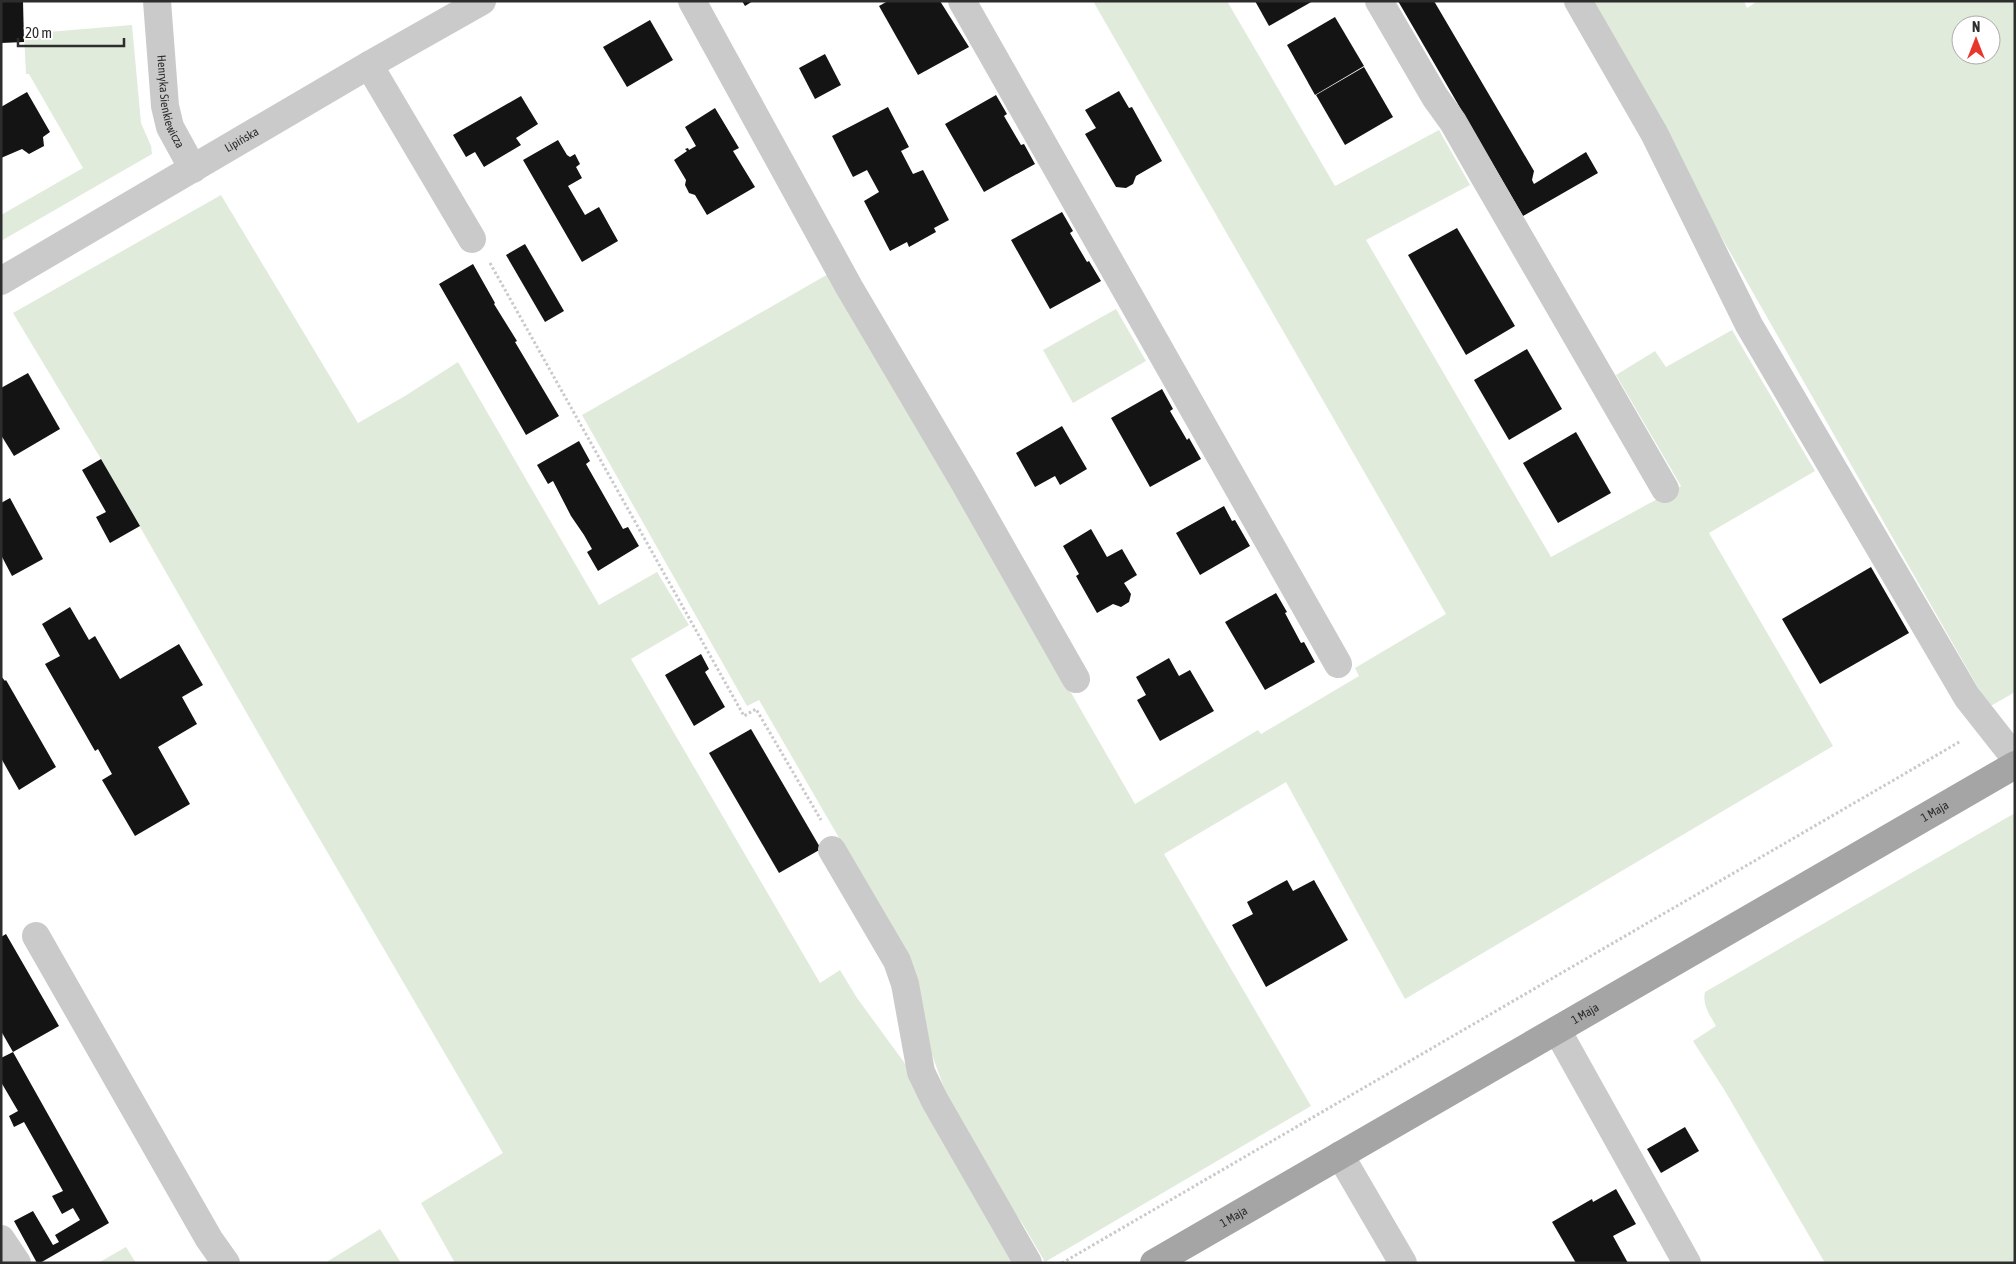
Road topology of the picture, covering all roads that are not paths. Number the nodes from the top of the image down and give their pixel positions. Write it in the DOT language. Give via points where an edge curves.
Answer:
graph roads {
  1 [pos="156,1"];
  2 [pos="482,1"];
  3 [pos="692,1"];
  4 [pos="962,1"];
  5 [pos="1379,1"];
  6 [pos="1578,1"];
  7 [pos="369,65"];
  8 [pos="193,169"];
  9 [pos="472,240"];
  10 [pos="1,281"];
  11 [pos="1665,489"];
  12 [pos="1338,664"];
  13 [pos="1076,678"];
  14 [pos="2015,758"];
  15 [pos="2015,765"];
  16 [pos="832,850"];
  17 [pos="36,936"];
  18 [pos="1557,1030"];
  19 [pos="1340,1155"];
  20 [pos="1,1239"];
  21 [pos="17,1263"];
  22 [pos="226,1263"];
  23 [pos="1028,1263"];
  24 [pos="1154,1263"];
  25 [pos="1403,1263"];
  26 [pos="1687,1263"];
  1 -- 8 [label="street, Henryka Sienkiewicza" via="165,106 170,127"];
  2 -- 7 [label="street, Lipińska"];
  3 -- 13 [label="street" via="848,287"];
  4 -- 12 [label="street"];
  5 -- 11 [label="street" via="1472,154"];
  6 -- 14 [label="street" via="1654,133 1749,325 1967,697"];
  7 -- 8 [label="street, Lipińska"];
  7 -- 9 [label="street"];
  8 -- 10 [label="street, Lipińska"];
  15 -- 18 [label="main road, 1 Maja"];
  16 -- 23 [label="street" via="897,961 905,984 917,1055 925,1080"];
  17 -- 22 [label="street" via="209,1239"];
  18 -- 19 [label="main road, 1 Maja"];
  18 -- 26 [label="street"];
  19 -- 24 [label="main road, 1 Maja"];
  19 -- 25 [label="street"];
  20 -- 21 [label="street"];
}
